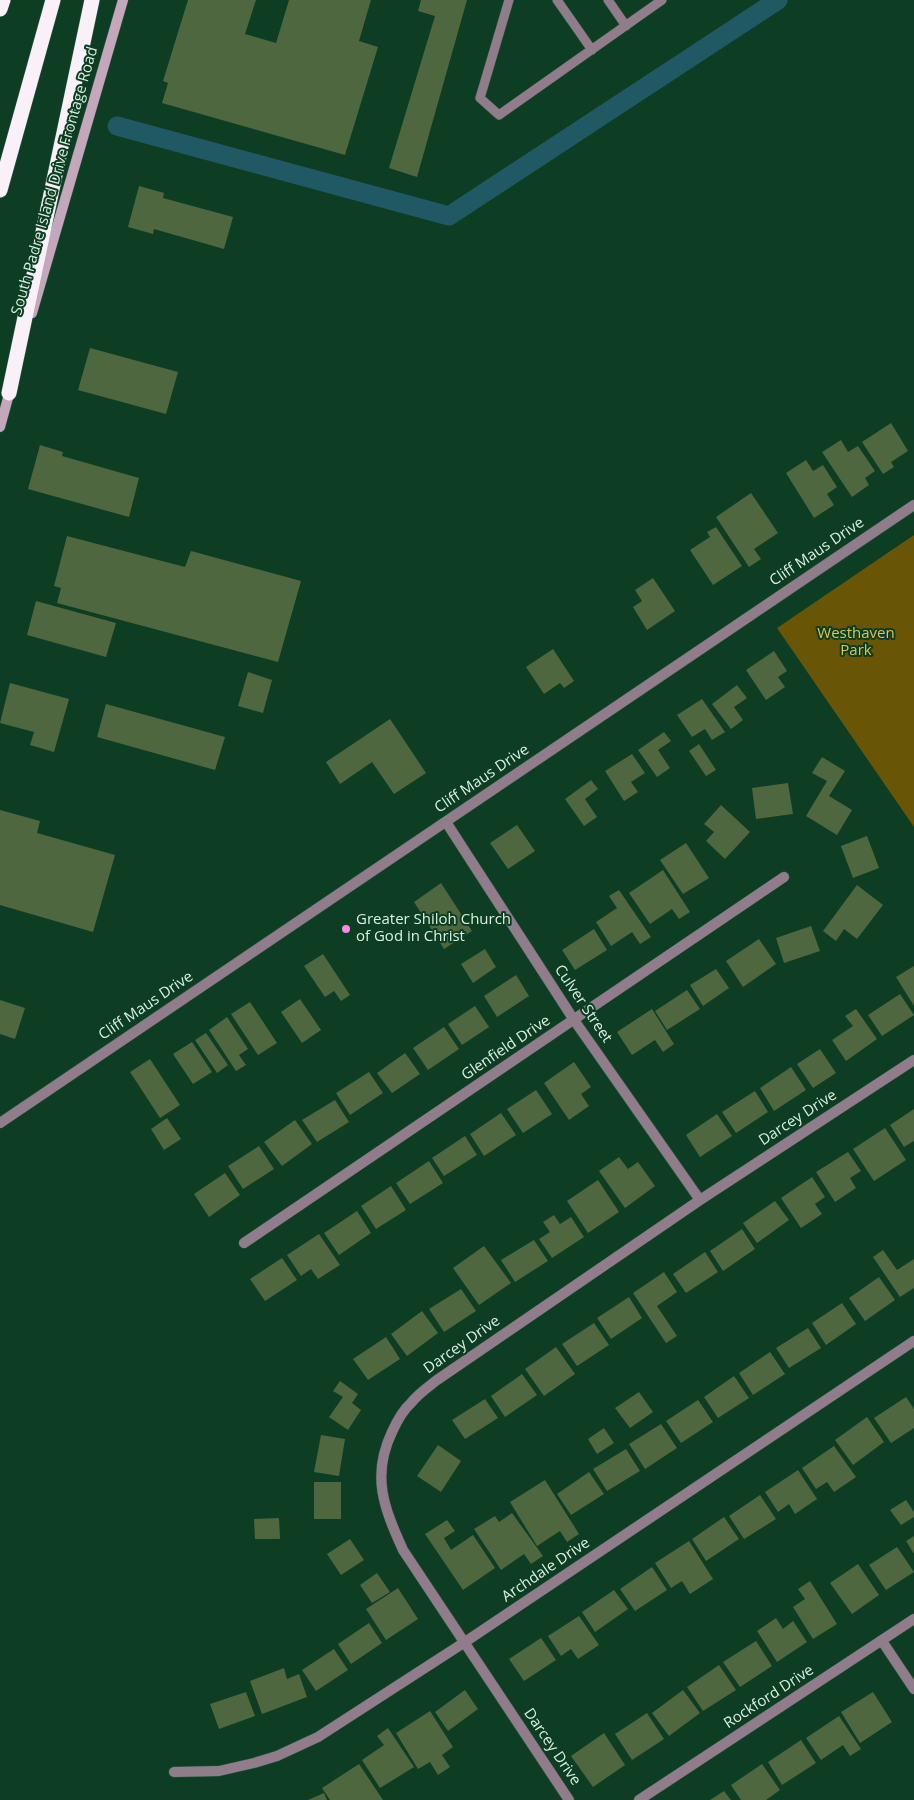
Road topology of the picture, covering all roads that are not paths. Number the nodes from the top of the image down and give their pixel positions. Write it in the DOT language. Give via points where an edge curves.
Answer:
graph roads {
  1 [pos="2,0"];
  2 [pos="53,0"];
  3 [pos="92,0"];
  4 [pos="123,0"];
  5 [pos="508,0"];
  6 [pos="557,0"];
  7 [pos="608,0"];
  8 [pos="662,0"];
  9 [pos="0,9"];
  10 [pos="626,26"];
  11 [pos="592,50"];
  12 [pos="0,190"];
  13 [pos="10,393"];
  14 [pos="0,428"];
  15 [pos="914,505"];
  16 [pos="446,822"];
  17 [pos="784,877"];
  18 [pos="574,1020"];
  19 [pos="914,1060"];
  20 [pos="67,1078"];
  21 [pos="0,1115"];
  22 [pos="0,1124"];
  23 [pos="700,1200"];
  24 [pos="244,1242"];
  25 [pos="914,1341"];
  26 [pos="914,1619"];
  27 [pos="882,1641"];
  28 [pos="465,1642"];
  29 [pos="914,1689"];
  30 [pos="174,1772"];
  31 [pos="569,1800"];
  32 [pos="640,1800"];
  1 -- 9 [label="highway"];
  2 -- 12 [label="highway"];
  3 -- 13 [label="highway"];
  4 -- 13 [label="main road, South Padre Island Drive Frontage Road"];
  5 -- 11 [label="lane" via="480,98 499,115"];
  6 -- 11 [label="lane"];
  7 -- 10 [label="lane"];
  8 -- 10 [label="lane"];
  10 -- 11 [label="lane"];
  13 -- 14 [label="main road, South Padre Island Drive Frontage Road"];
  15 -- 16 [label="street, Cliff Maus Drive"];
  16 -- 18 [label="street, Culver Street"];
  16 -- 20 [label="street, Cliff Maus Drive"];
  17 -- 18 [label="street, Glenfield Drive"];
  18 -- 23 [label="street, Culver Street"];
  18 -- 24 [label="street, Glenfield Drive"];
  19 -- 23 [label="street, Darcey Drive"];
  20 -- 21 [label="street, Cliff Maus Drive"];
  20 -- 22 [label="street, Cliff Maus Drive"];
  23 -- 28 [label="street, Darcey Drive" via="437,1380 399,1417 385,1447 380,1469 388,1516 403,1550"];
  25 -- 28 [label="street, Archdale Drive"];
  26 -- 27 [label="street, Rockford Drive"];
  27 -- 29 [label="street"];
  27 -- 32 [label="street, Rockford Drive"];
  28 -- 30 [label="street, Archdale Drive" via="300,1746 277,1756 219,1771"];
  28 -- 31 [label="street, Darcey Drive"];
}
